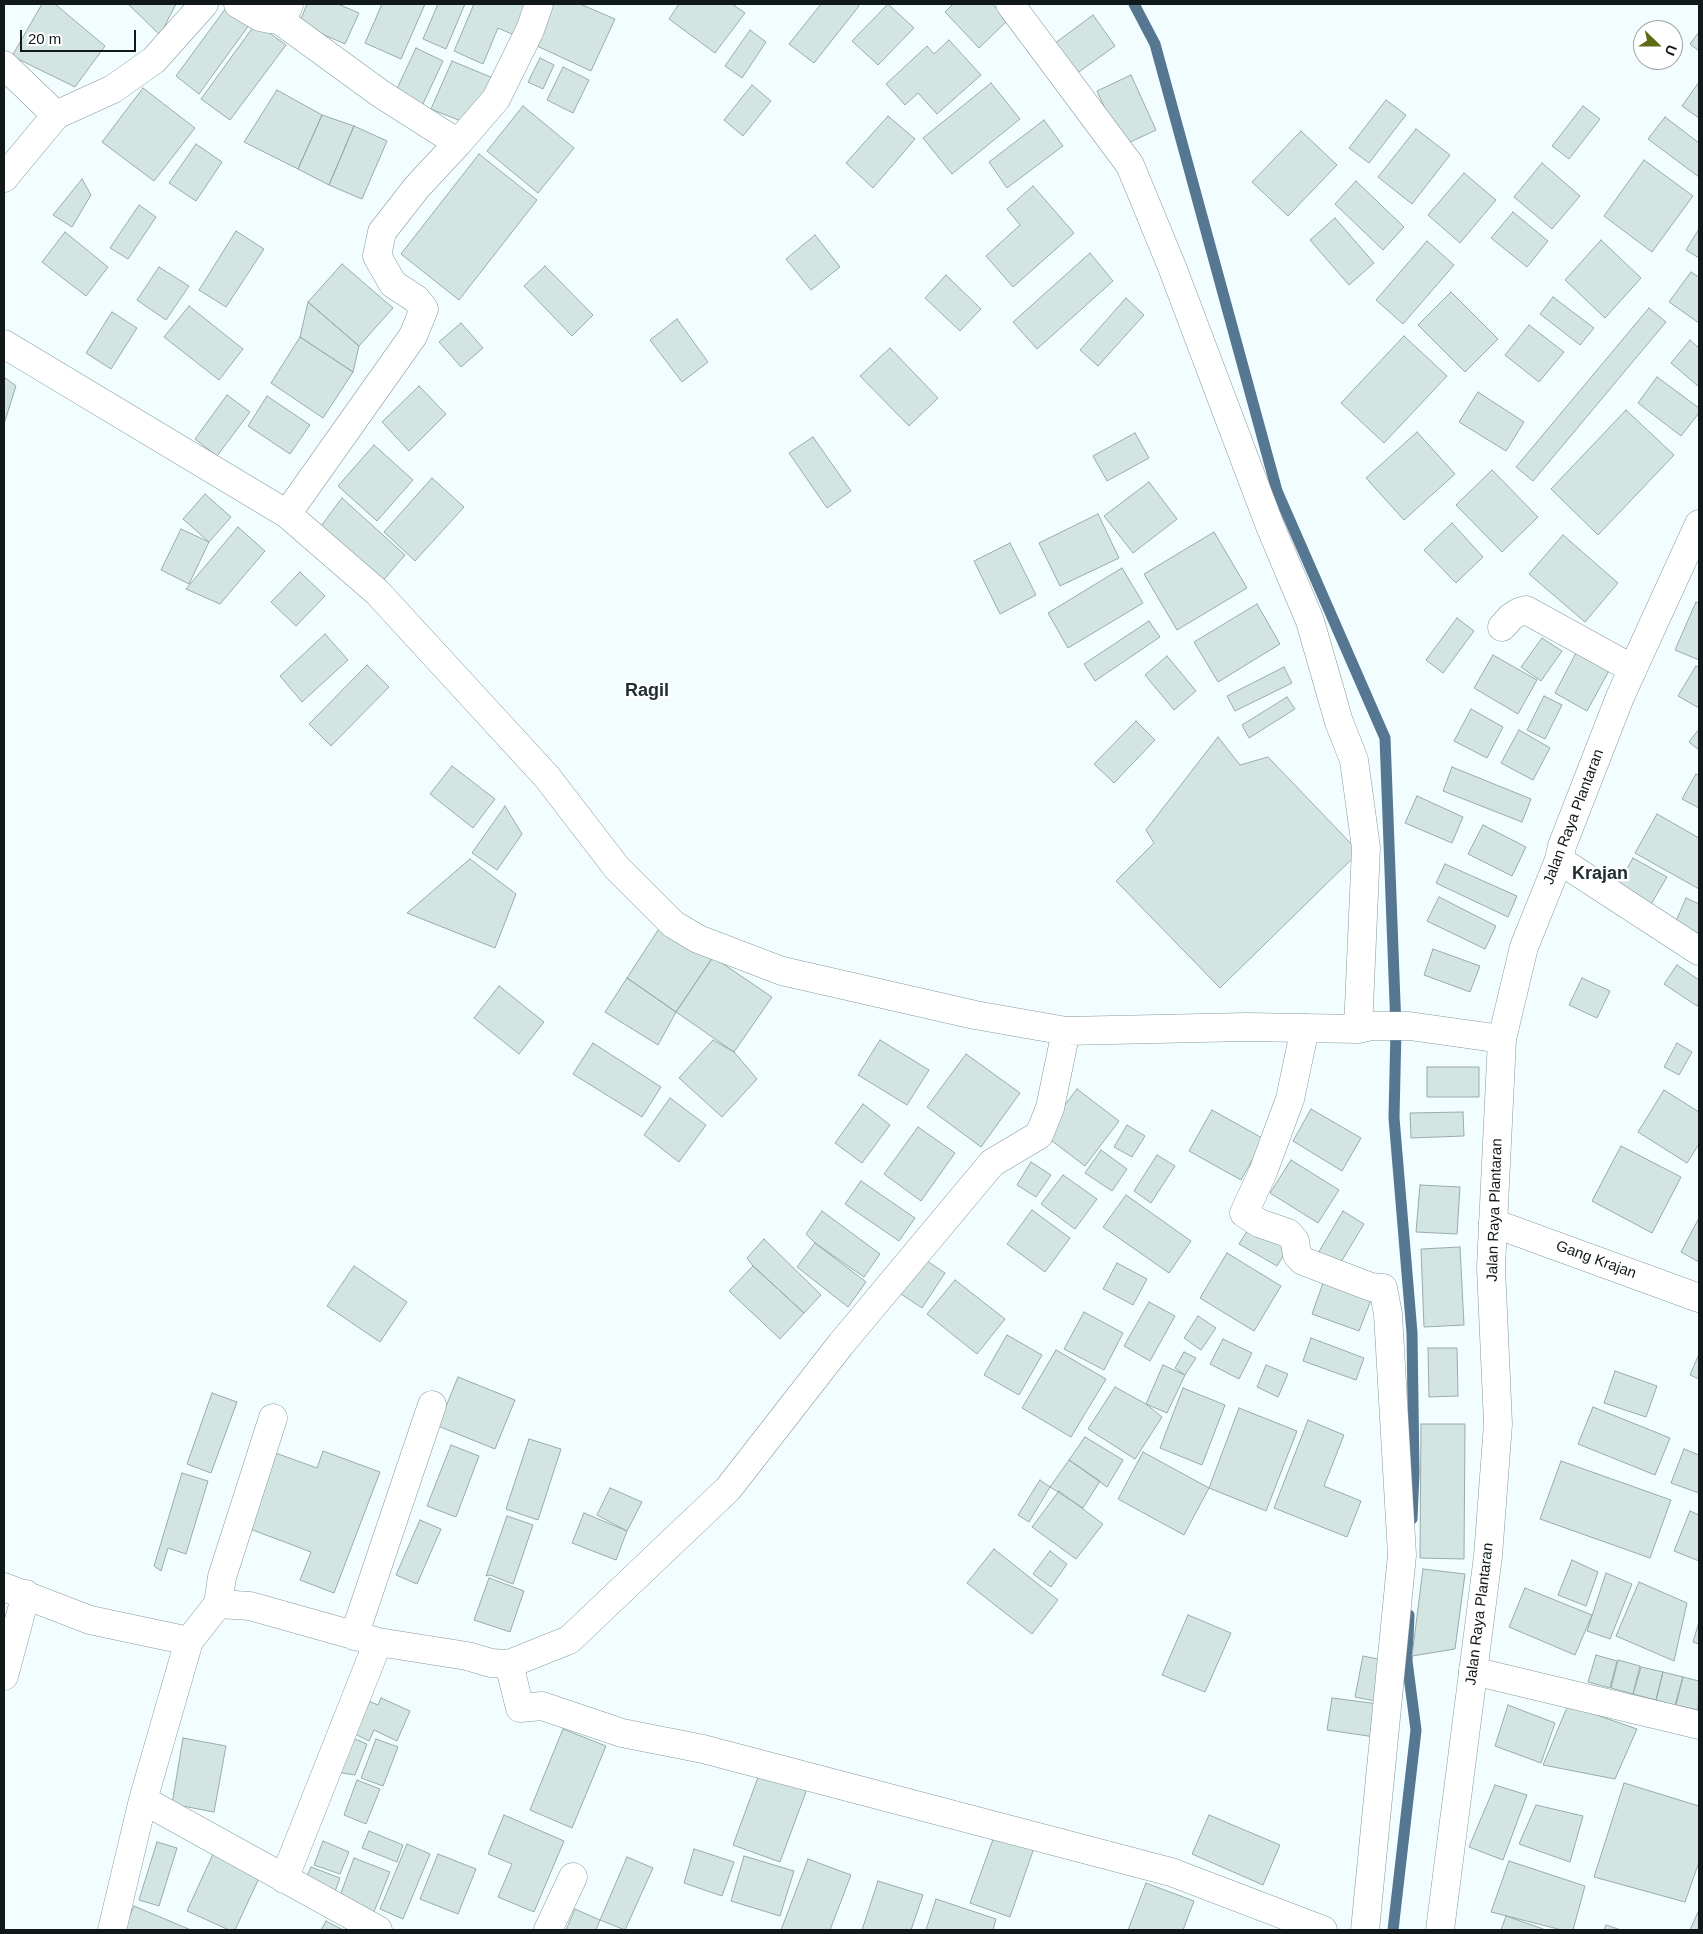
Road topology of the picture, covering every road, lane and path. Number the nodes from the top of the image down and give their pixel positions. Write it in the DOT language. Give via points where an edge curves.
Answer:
graph roads {
  1 [pos="204,4"];
  2 [pos="238,4"];
  3 [pos="539,4"];
  4 [pos="1010,4"];
  5 [pos="284,11"];
  6 [pos="4,65"];
  7 [pos="56,115"];
  8 [pos="458,143"];
  9 [pos="4,178"];
  10 [pos="4,344"];
  11 [pos="287,514"];
  12 [pos="1699,524"];
  13 [pos="1502,627"];
  14 [pos="1633,669"];
  15 [pos="1559,860"];
  16 [pos="1699,951"];
  17 [pos="1305,1028"];
  18 [pos="1364,1028"];
  19 [pos="1066,1030"];
  20 [pos="1502,1039"];
  21 [pos="1493,1222"];
  22 [pos="1699,1298"];
  23 [pos="432,1405"];
  24 [pos="273,1418"];
  25 [pos="15,1591"];
  26 [pos="218,1604"];
  27 [pos="366,1640"];
  28 [pos="189,1642"];
  29 [pos="509,1664"];
  30 [pos="1473,1671"];
  31 [pos="4,1676"];
  32 [pos="1699,1725"];
  33 [pos="143,1800"];
  34 [pos="573,1877"];
  35 [pos="284,1879"];
  36 [pos="112,1930"];
  37 [pos="378,1930"];
  38 [pos="548,1930"];
  39 [pos="1323,1930"];
  40 [pos="1365,1930"];
  41 [pos="1440,1930"];
  1 -- 7 [label="street" via="154,60 113,89"];
  2 -- 5 [label="street" via="270,19"];
  3 -- 8 [label="street" via="530,30 496,99"];
  4 -- 18 [label="street" via="1130,165 1310,621 1339,722 1354,760 1366,848"];
  5 -- 8 [label="street" via="381,94"];
  6 -- 7 [label="street"];
  7 -- 9 [label="street"];
  8 -- 11 [label="street" via="417,187 382,232 378,256 393,284 416,299 424,309 414,336"];
  10 -- 11 [label="street"];
  11 -- 19 [label="street" via="376,592 547,777 617,868 673,924 698,939 782,971 975,1015"];
  12 -- 14 [label="street, Jalan Raya Plantaran"];
  13 -- 14 [label="street" via="1526,610"];
  14 -- 15 [label="street, Jalan Raya Plantaran"];
  15 -- 16 [label="street"];
  15 -- 20 [label="street, Jalan Raya Plantaran" via="1524,947"];
  17 -- 18 [label="street"];
  17 -- 19 [label="street"];
  17 -- 40 [label="street" via="1290,1098 1244,1213 1260,1224 1288,1233 1303,1261 1371,1287 1383,1288 1388,1314 1402,1555"];
  18 -- 20 [label="street" via="1409,1026"];
  19 -- 29 [label="street" via="1050,1108 1039,1135 992,1163 841,1344 728,1489 569,1640"];
  20 -- 21 [label="street, Jalan Raya Plantaran"];
  21 -- 22 [label="street, Gang Krajan"];
  21 -- 30 [label="street, Jalan Raya Plantaran" via="1491,1267 1498,1424 1488,1556"];
  23 -- 27 [label="street"];
  24 -- 26 [label="street" via="222,1577"];
  25 -- 28 [label="street" via="90,1620"];
  25 -- 31 [label="street"];
  26 -- 27 [label="street" via="250,1606"];
  26 -- 28 [label="street"];
  27 -- 29 [label="street"];
  27 -- 35 [label="street"];
  28 -- 33 [label="street"];
  29 -- 39 [label="street" via="520,1708 542,1706 622,1733 703,1749 1171,1872"];
  30 -- 32 [label="street"];
  30 -- 41 [label="street, Jalan Raya Plantaran"];
  33 -- 35 [label="street"];
  33 -- 36 [label="street"];
  34 -- 38 [label="street"];
  35 -- 37 [label="street"];
}
